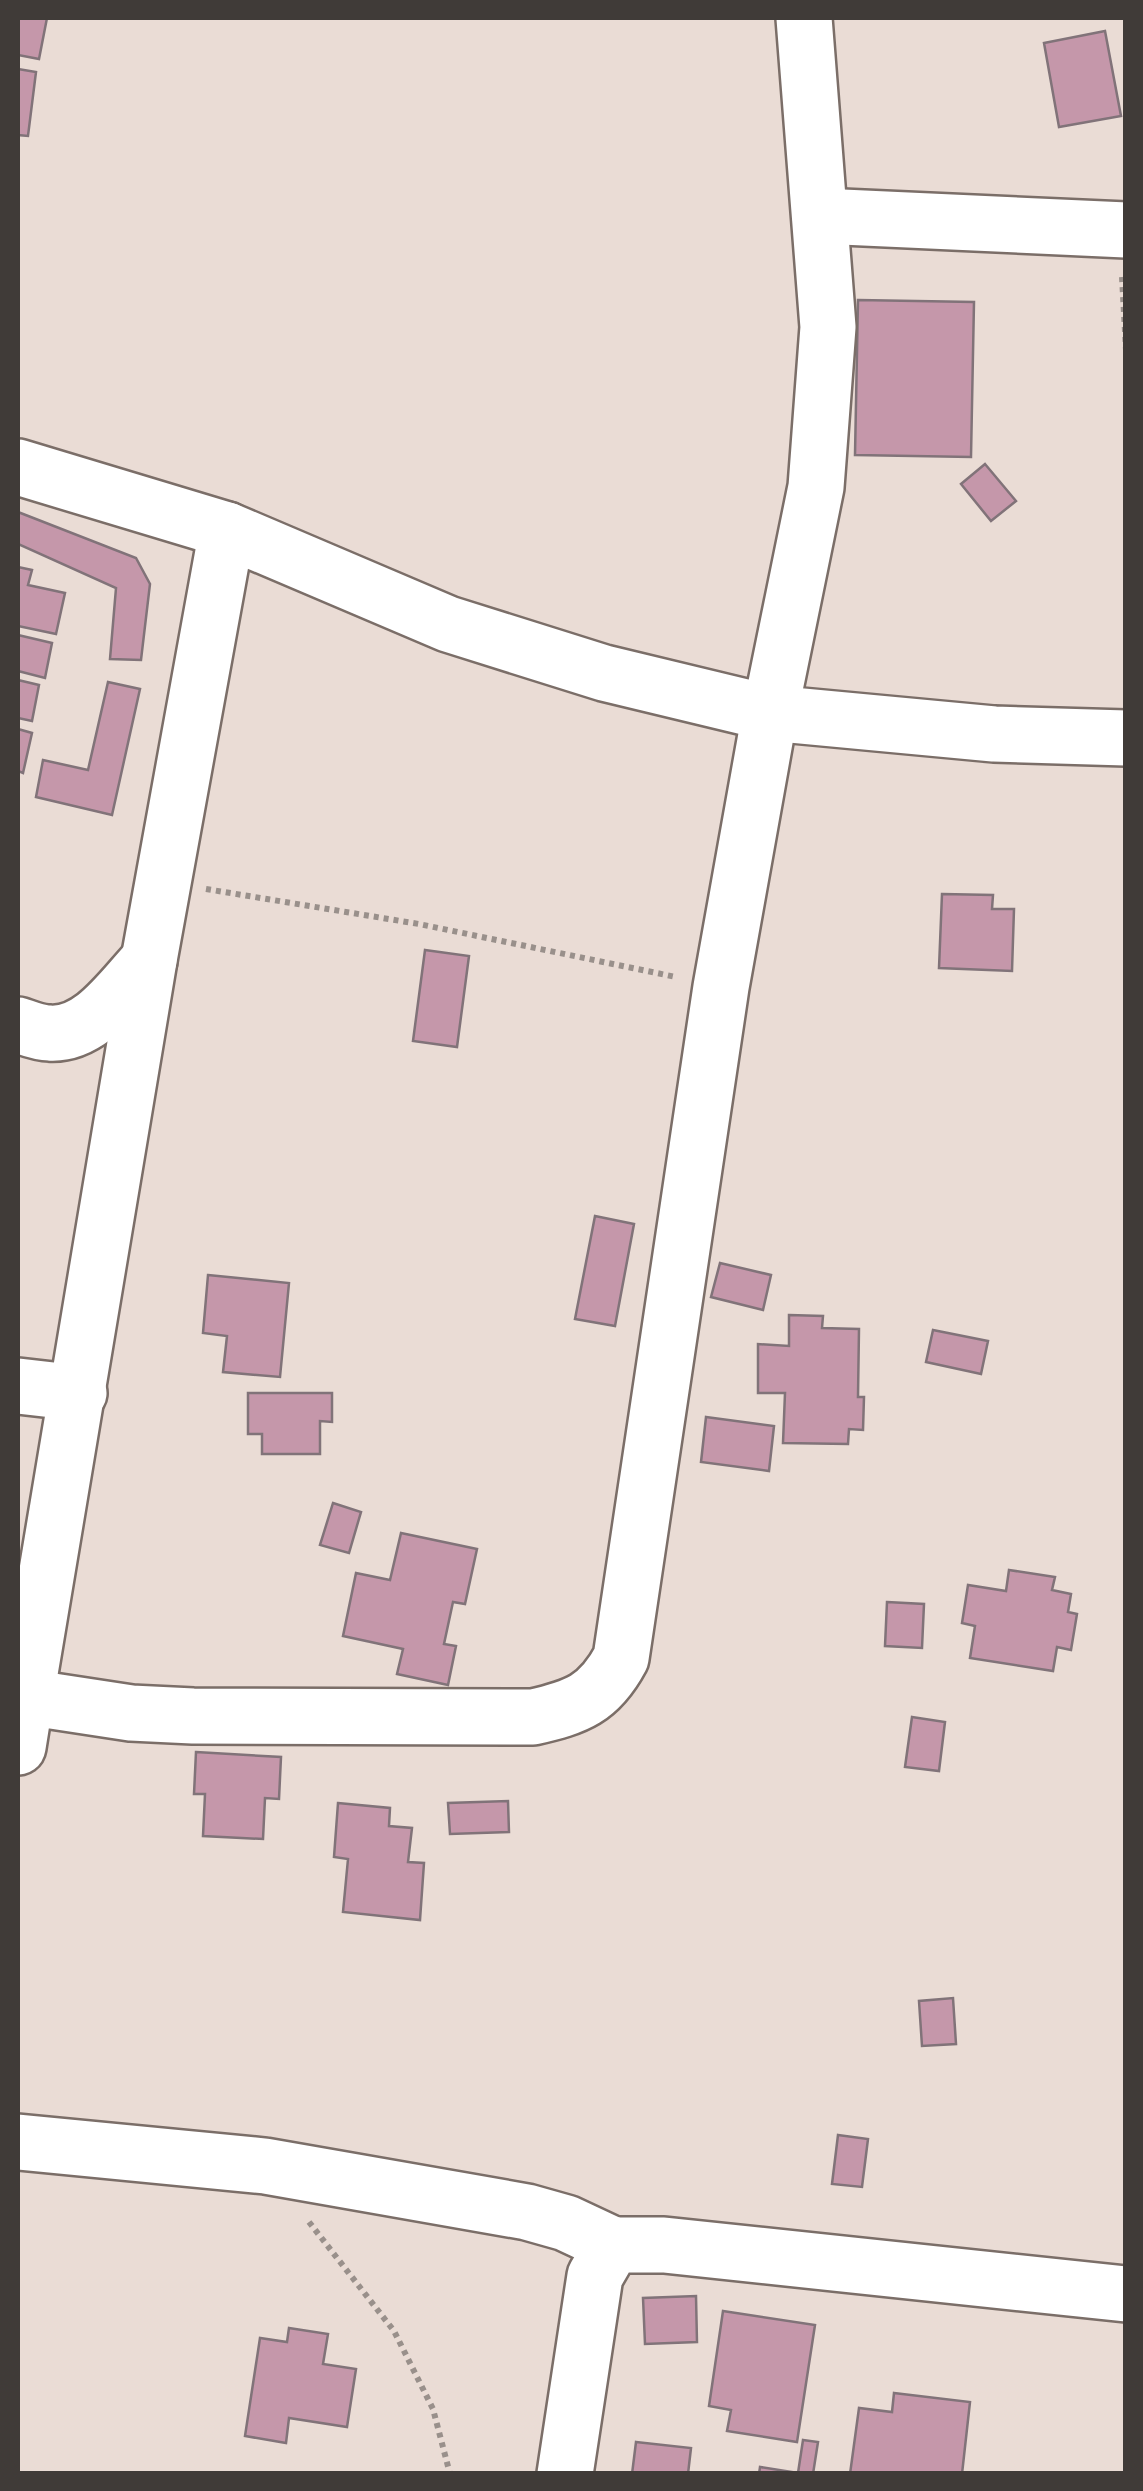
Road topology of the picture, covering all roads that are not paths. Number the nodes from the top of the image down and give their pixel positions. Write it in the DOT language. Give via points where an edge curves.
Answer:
graph roads {
  1 [pos="804,18"];
  2 [pos="820,216"];
  3 [pos="1122,230"];
  4 [pos="18,467"];
  5 [pos="227,530"];
  6 [pos="770,714"];
  7 [pos="1126,738"];
  8 [pos="149,960"];
  9 [pos="18,1026"];
  10 [pos="18,1386"];
  11 [pos="79,1393"];
  12 [pos="22,1722"];
  13 [pos="18,2142"];
  14 [pos="613,2245"];
  15 [pos="1126,2294"];
  16 [pos="565,2474"];
  1 -- 2 [label="street"];
  2 -- 3 [label="street"];
  2 -- 6 [label="street" via="828,327 816,487"];
  4 -- 5 [label="street"];
  5 -- 6 [label="street" via="448,624 604,674"];
  5 -- 8 [label="street"];
  6 -- 7 [label="street"];
  6 -- 12 [label="street" via="721,987 622,1658 607,1686 566,1709 533,1716 131,1713"];
  8 -- 9 [label="street" via="80,1028 50,1033"];
  8 -- 11 [label="street"];
  10 -- 11 [label="street"];
  11 -- 12 [label="street"];
  13 -- 14 [label="street" via="265,2166 527,2212"];
  14 -- 15 [label="street"];
  14 -- 16 [label="street" via="594,2276"];
}
